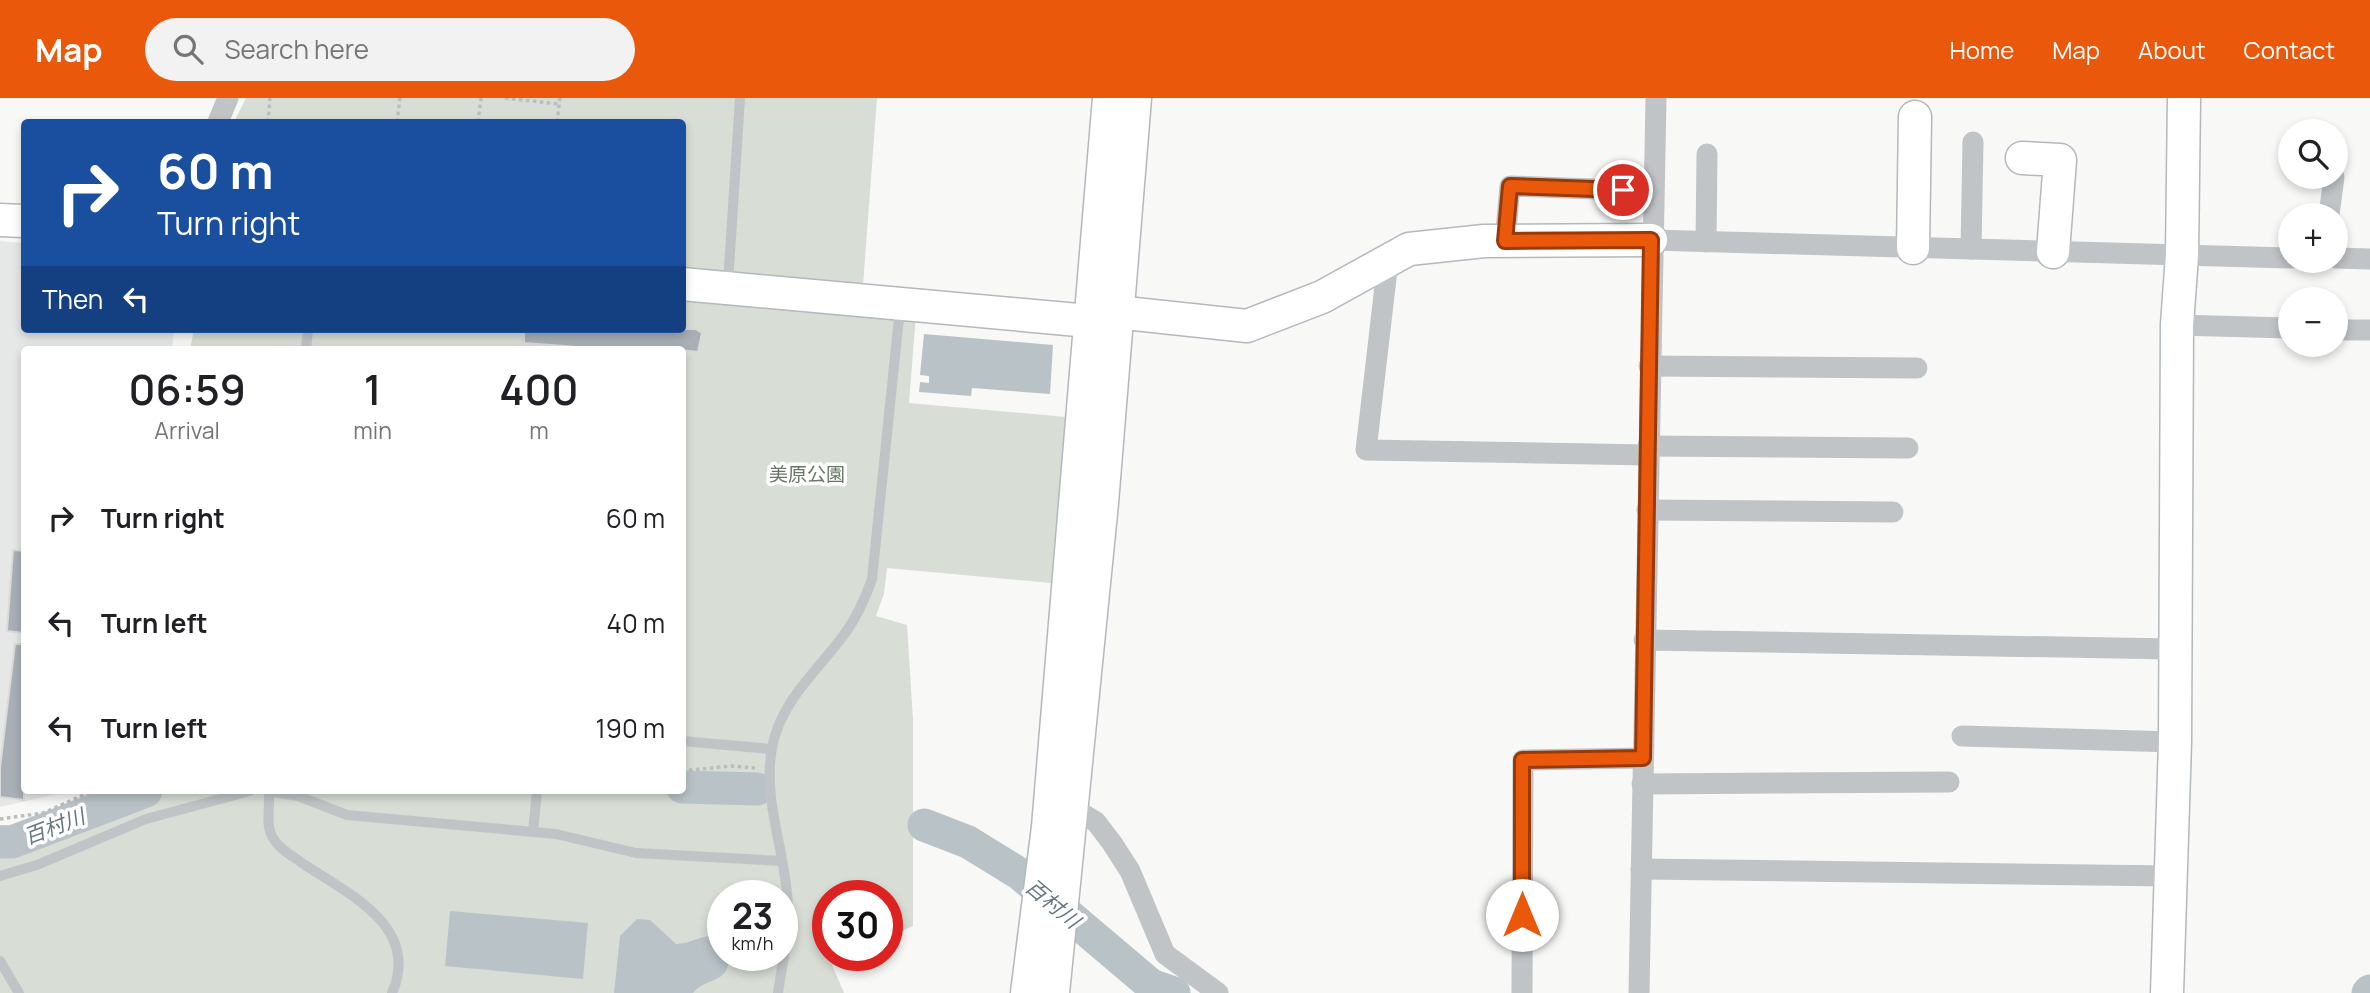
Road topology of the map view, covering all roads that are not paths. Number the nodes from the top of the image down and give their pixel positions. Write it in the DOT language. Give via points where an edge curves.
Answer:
graph roads {
  1 [pos="228,98"];
  2 [pos="740,98"];
  3 [pos="1109,98"];
  4 [pos="1135,98"];
  5 [pos="1656,98"];
  6 [pos="2184,98"];
  7 [pos="1916,117"];
  8 [pos="219,119"];
  9 [pos="1973,142"];
  10 [pos="1707,153"];
  11 [pos="2022,158"];
  12 [pos="1623,190"];
  13 [pos="0,220"];
  14 [pos="21,221"];
  15 [pos="1651,240"];
  16 [pos="1505,241"];
  17 [pos="1706,242"];
  18 [pos="1913,248"];
  19 [pos="1971,249"];
  20 [pos="2053,252"];
  21 [pos="2182,256"];
  22 [pos="2278,258"];
  23 [pos="2348,258"];
  24 [pos="2370,259"];
  25 [pos="1388,261"];
  26 [pos="686,284"];
  27 [pos="728,288"];
  28 [pos="900,302"];
  29 [pos="1102,317"];
  30 [pos="2177,325"];
  31 [pos="2278,328"];
  32 [pos="2348,330"];
  33 [pos="2370,331"];
  34 [pos="1649,366"];
  35 [pos="1917,368"];
  36 [pos="1908,448"];
  37 [pos="1648,451"];
  38 [pos="1647,510"];
  39 [pos="1893,512"];
  40 [pos="1644,640"];
  41 [pos="2173,649"];
  42 [pos="1962,736"];
  43 [pos="686,741"];
  44 [pos="2175,742"];
  45 [pos="771,749"];
  46 [pos="1643,758"];
  47 [pos="1949,782"];
  48 [pos="1642,784"];
  49 [pos="239,794"];
  50 [pos="268,794"];
  51 [pos="286,794"];
  52 [pos="537,794"];
  53 [pos="1073,808"];
  54 [pos="533,832"];
  55 [pos="781,861"];
  56 [pos="1641,869"];
  57 [pos="1054,873"];
  58 [pos="0,876"];
  59 [pos="2170,876"];
  60 [pos="1049,918"];
  61 [pos="0,961"];
  62 [pos="19,993"];
  63 [pos="392,993"];
  64 [pos="778,993"];
  65 [pos="1027,993"];
  66 [pos="1053,993"];
  67 [pos="1218,993"];
  68 [pos="1522,993"];
  69 [pos="1640,993"];
  70 [pos="2167,993"];
  1 -- 8 [label="street"];
  2 -- 27 [label="lane"];
  3 -- 29 [label="street"];
  4 -- 29 [label="street"];
  5 -- 15 [label="street"];
  6 -- 21 [label="street"];
  7 -- 18 [label="street"];
  9 -- 19 [label="street"];
  10 -- 17 [label="street"];
  11 -- 20 [label="street" via="2060,160"];
  12 -- 16 [label="street" via="1510,186"];
  13 -- 14 [label="street"];
  15 -- 16 [label="street"];
  15 -- 17 [label="street"];
  15 -- 34 [label="street"];
  16 -- 25 [label="street" via="1409,249"];
  17 -- 18 [label="street"];
  18 -- 19 [label="street"];
  19 -- 20 [label="street"];
  20 -- 21 [label="street"];
  21 -- 22 [label="street"];
  21 -- 30 [label="street"];
  23 -- 24 [label="street"];
  25 -- 29 [label="street" via="1322,297 1248,326"];
  25 -- 37 [label="street" via="1366,450"];
  26 -- 27 [label="street"];
  27 -- 28 [label="street"];
  28 -- 29 [label="street"];
  28 -- 45 [label="lane" via="872,579 845,634 781,718"];
  29 -- 53 [label="street" via="1102,503"];
  29 -- 57 [label="street" via="1076,509"];
  30 -- 31 [label="street"];
  30 -- 41 [label="street"];
  32 -- 33 [label="street"];
  34 -- 35 [label="street"];
  34 -- 37 [label="street"];
  36 -- 37 [label="street"];
  37 -- 38 [label="street"];
  38 -- 39 [label="street"];
  38 -- 40 [label="street"];
  40 -- 41 [label="street"];
  40 -- 46 [label="street"];
  41 -- 44 [label="street"];
  42 -- 44 [label="street"];
  43 -- 45 [label="lane"];
  44 -- 59 [label="street"];
  45 -- 55 [label="lane"];
  46 -- 48 [label="street"];
  46 -- 68 [label="street" via="1522,760"];
  47 -- 48 [label="street"];
  48 -- 56 [label="street"];
  49 -- 58 [label="lane" via="146,819 37,866"];
  50 -- 63 [label="lane" via="270,833 283,850 369,910 394,936 401,971"];
  51 -- 54 [label="lane" via="347,815"];
  52 -- 54 [label="lane"];
  53 -- 57 [label="street"];
  53 -- 67 [label="street" via="1096,822 1130,871 1165,954"];
  54 -- 55 [label="lane" via="636,853"];
  55 -- 64 [label="lane" via="788,908"];
  56 -- 59 [label="street"];
  56 -- 69 [label="street"];
  57 -- 60 [label="street"];
  59 -- 70 [label="street"];
  60 -- 65 [label="street"];
  60 -- 66 [label="street"];
  61 -- 62 [label="lane"];
}
